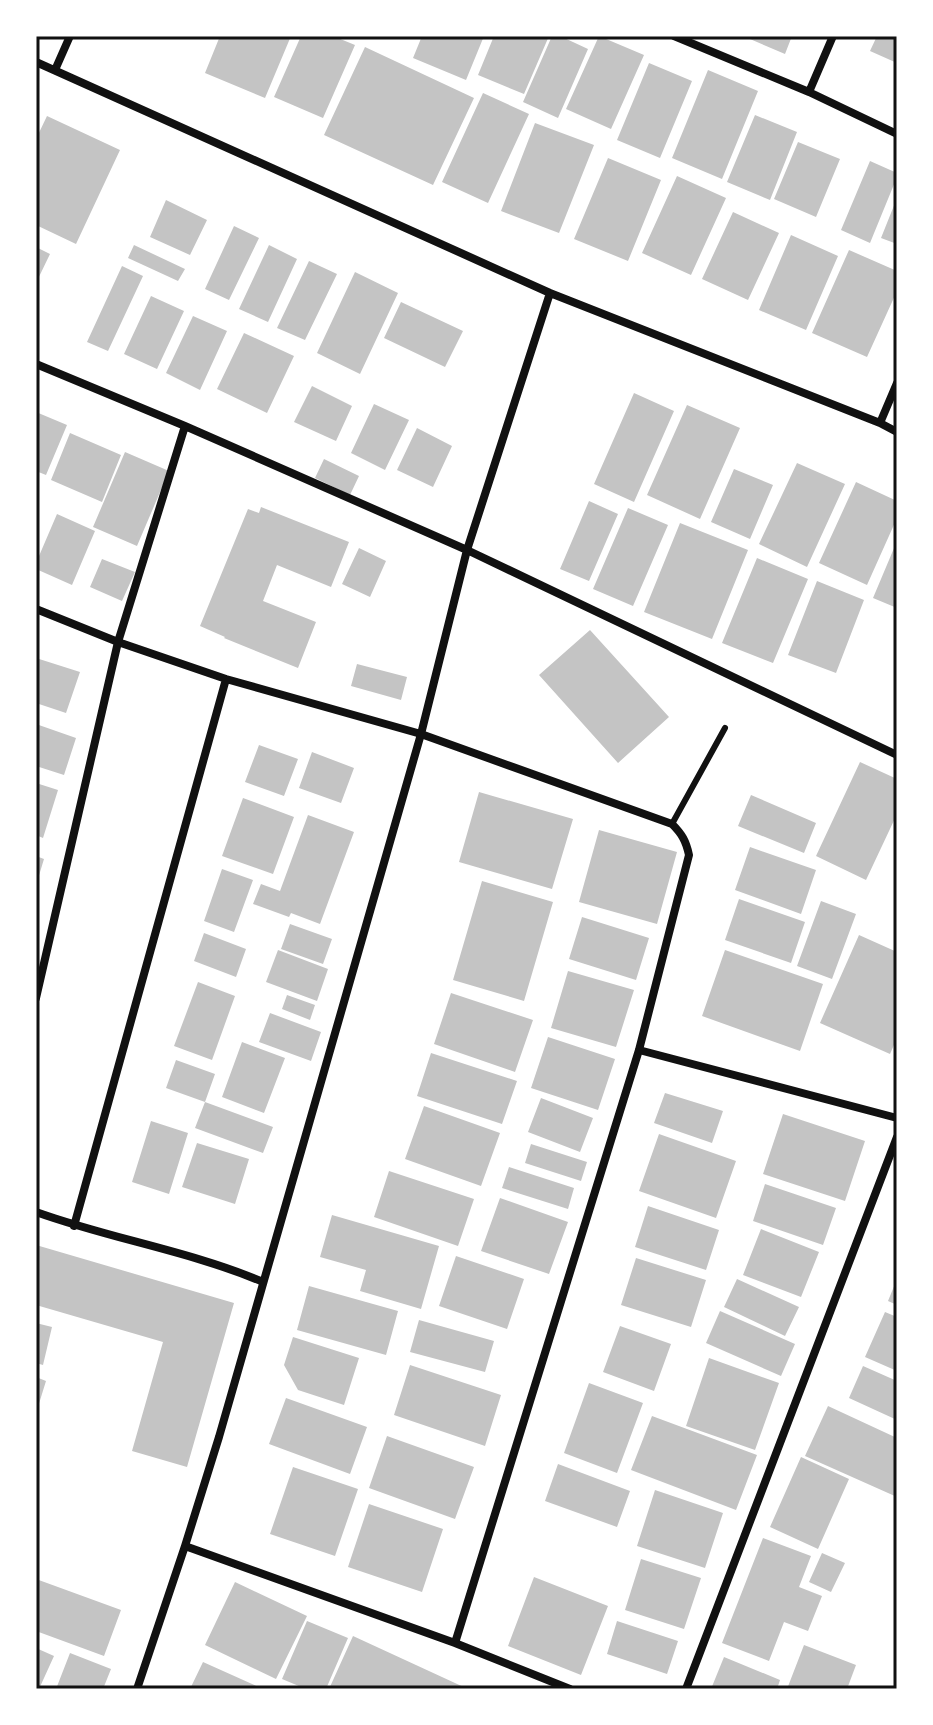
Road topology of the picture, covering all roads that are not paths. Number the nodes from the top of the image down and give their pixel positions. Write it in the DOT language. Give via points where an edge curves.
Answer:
graph roads {
  1 [pos="70,36"];
  2 [pos="674,36"];
  3 [pos="833,36"];
  4 [pos="36,62"];
  5 [pos="55,70"];
  6 [pos="809,92"];
  7 [pos="897,134"];
  8 [pos="550,293"];
  9 [pos="36,364"];
  10 [pos="897,383"];
  11 [pos="880,423"];
  12 [pos="185,426"];
  13 [pos="897,432"];
  14 [pos="467,550"];
  15 [pos="36,609"];
  16 [pos="118,642"];
  17 [pos="226,679"];
  18 [pos="725,728"];
  19 [pos="421,734"];
  20 [pos="897,755"];
  21 [pos="672,824"];
  22 [pos="36,998"];
  23 [pos="639,1050"];
  24 [pos="897,1118"];
  25 [pos="897,1137"];
  26 [pos="36,1212"];
  27 [pos="74,1226"];
  28 [pos="263,1282"];
  29 [pos="185,1546"];
  30 [pos="455,1643"];
  31 [pos="137,1689"];
  32 [pos="570,1689"];
  33 [pos="686,1689"];
  1 -- 5 [label="street"];
  2 -- 6 [label="street"];
  3 -- 6 [label="street"];
  4 -- 5 [label="street"];
  5 -- 8 [label="street"];
  6 -- 7 [label="street"];
  8 -- 11 [label="street"];
  8 -- 14 [label="street"];
  9 -- 12 [label="street"];
  10 -- 11 [label="street"];
  11 -- 13 [label="street"];
  12 -- 14 [label="street"];
  12 -- 16 [label="street"];
  14 -- 19 [label="street"];
  14 -- 20 [label="street"];
  15 -- 16 [label="street"];
  16 -- 17 [label="street"];
  16 -- 22 [label="street"];
  17 -- 19 [label="street"];
  17 -- 27 [label="street"];
  18 -- 21 [label="lane"];
  19 -- 21 [label="street"];
  19 -- 28 [label="street"];
  21 -- 23 [label="street" via="687,842 689,855"];
  23 -- 24 [label="street"];
  23 -- 30 [label="street"];
  25 -- 33 [label="street"];
  26 -- 27 [label="street"];
  27 -- 28 [label="street" via="228,1267"];
  28 -- 29 [label="street"];
  29 -- 30 [label="street"];
  29 -- 31 [label="street"];
  30 -- 32 [label="street"];
}
